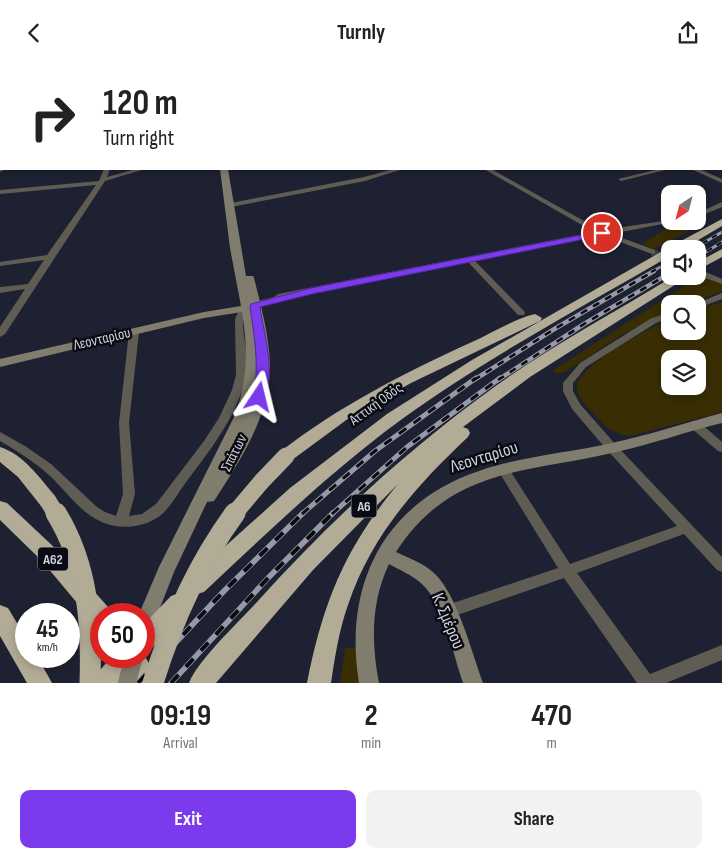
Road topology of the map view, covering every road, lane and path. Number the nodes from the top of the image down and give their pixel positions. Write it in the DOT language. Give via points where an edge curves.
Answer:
graph roads {
  1 [pos="107,170"];
  2 [pos="139,170"];
  3 [pos="224,170"];
  4 [pos="396,170"];
  5 [pos="489,170"];
  6 [pos="662,170"];
  7 [pos="696,170"];
  8 [pos="621,179"];
  9 [pos="102,181"];
  10 [pos="722,181"];
  11 [pos="0,192"];
  12 [pos="722,204"];
  13 [pos="231,207"];
  14 [pos="706,211"];
  15 [pos="722,222"];
  16 [pos="661,223"];
  17 [pos="605,233"];
  18 [pos="690,240"];
  19 [pos="722,252"];
  20 [pos="661,254"];
  21 [pos="50,257"];
  22 [pos="469,259"];
  23 [pos="646,259"];
  24 [pos="0,264"];
  25 [pos="706,266"];
  26 [pos="706,274"];
  27 [pos="722,282"];
  28 [pos="668,285"];
  29 [pos="32,286"];
  30 [pos="0,291"];
  31 [pos="722,296"];
  32 [pos="706,302"];
  33 [pos="250,304"];
  34 [pos="521,313"];
  35 [pos="661,318"];
  36 [pos="134,332"];
  37 [pos="0,334"];
  38 [pos="571,345"];
  39 [pos="0,363"];
  40 [pos="722,418"];
  41 [pos="695,425"];
  42 [pos="0,436"];
  43 [pos="612,448"];
  44 [pos="722,448"];
  45 [pos="0,453"];
  46 [pos="503,469"];
  47 [pos="0,508"];
  48 [pos="121,522"];
  49 [pos="686,528"];
  50 [pos="384,555"];
  51 [pos="722,566"];
  52 [pos="567,571"];
  53 [pos="91,603"];
  54 [pos="153,603"];
  55 [pos="446,611"];
  56 [pos="0,615"];
  57 [pos="155,623"];
  58 [pos="722,652"];
  59 [pos="119,668"];
  60 [pos="129,668"];
  61 [pos="140,668"];
  62 [pos="203,681"];
  63 [pos="40,683"];
  64 [pos="90,683"];
  65 [pos="104,683"];
  66 [pos="127,683"];
  67 [pos="151,683"];
  68 [pos="319,683"];
  69 [pos="369,683"];
  70 [pos="472,683"];
  71 [pos="647,683"];
  1 -- 9 [label="street"];
  2 -- 9 [label="street"];
  3 -- 13 [label="street, Σπάτων"];
  4 -- 13 [label="street"];
  5 -- 17 [label="street" via="581,223"];
  6 -- 8 [label="street"];
  7 -- 10 [label="street"];
  9 -- 11 [label="street"];
  9 -- 21 [label="street"];
  12 -- 14 [label="street"];
  13 -- 33 [label="street, Σπάτων" via="242,246"];
  15 -- 18 [label="highway"];
  16 -- 17 [label="street"];
  17 -- 22 [label="street"];
  17 -- 23 [label="street" via="632,244"];
  19 -- 25 [label="highway"];
  20 -- 23 [label="highway, Αττική Οδός"];
  21 -- 24 [label="street"];
  21 -- 29 [label="street"];
  22 -- 33 [label="street"];
  22 -- 34 [label="street"];
  23 -- 57 [label="highway, Αττική Οδός" via="450,380 362,440 296,493"];
  23 -- 67 [label="highway, bridge" via="366,399 286,456 233,514 194,575 175,614"];
  26 -- 27 [label="street"];
  28 -- 38 [label="highway, Α6"];
  29 -- 30 [label="street"];
  29 -- 37 [label="street"];
  31 -- 32 [label="street"];
  33 -- 36 [label="street, Λεονταρίου"];
  33 -- 48 [label="street" via="239,320 241,375 222,422 160,509 145,518"];
  33 -- 54 [label="street, Σπάτων" via="263,364 259,397 227,469 181,541"];
  35 -- 43 [label="street" via="583,365 568,383 568,391 576,406"];
  36 -- 39 [label="street, Λεονταρίου"];
  36 -- 48 [label="street" via="124,423 129,494"];
  38 -- 62 [label="highway, Α6" via="503,389 376,493 308,561"];
  38 -- 68 [label="highway" via="444,449 387,510 347,575 332,615"];
  40 -- 41 [label="street, Λεονταρίου"];
  41 -- 43 [label="street, Λεονταρίου"];
  41 -- 44 [label="street"];
  42 -- 48 [label="street" via="29,452 94,511 106,519"];
  43 -- 46 [label="street, Λεονταρίου"];
  43 -- 49 [label="street"];
  45 -- 64 [label="highway, bridge" via="24,472 48,501 68,536 89,610"];
  46 -- 50 [label="street, Λεονταρίου" via="470,479 438,494 406,522"];
  46 -- 52 [label="street"];
  47 -- 53 [label="highway, Α62" via="49,555"];
  49 -- 51 [label="street"];
  49 -- 52 [label="street"];
  50 -- 55 [label="street, Κ. Σμέρου" via="428,579"];
  50 -- 69 [label="street, Λεονταρίου" via="374,573 364,618"];
  52 -- 55 [label="street"];
  52 -- 71 [label="street"];
  55 -- 70 [label="street, Κ. Σμέρου"];
  56 -- 63 [label="highway"];
  58 -- 71 [label="street"];
  59 -- 65 [label="highway"];
  60 -- 66 [label="street, bridge"];
  61 -- 67 [label="highway"];
}
